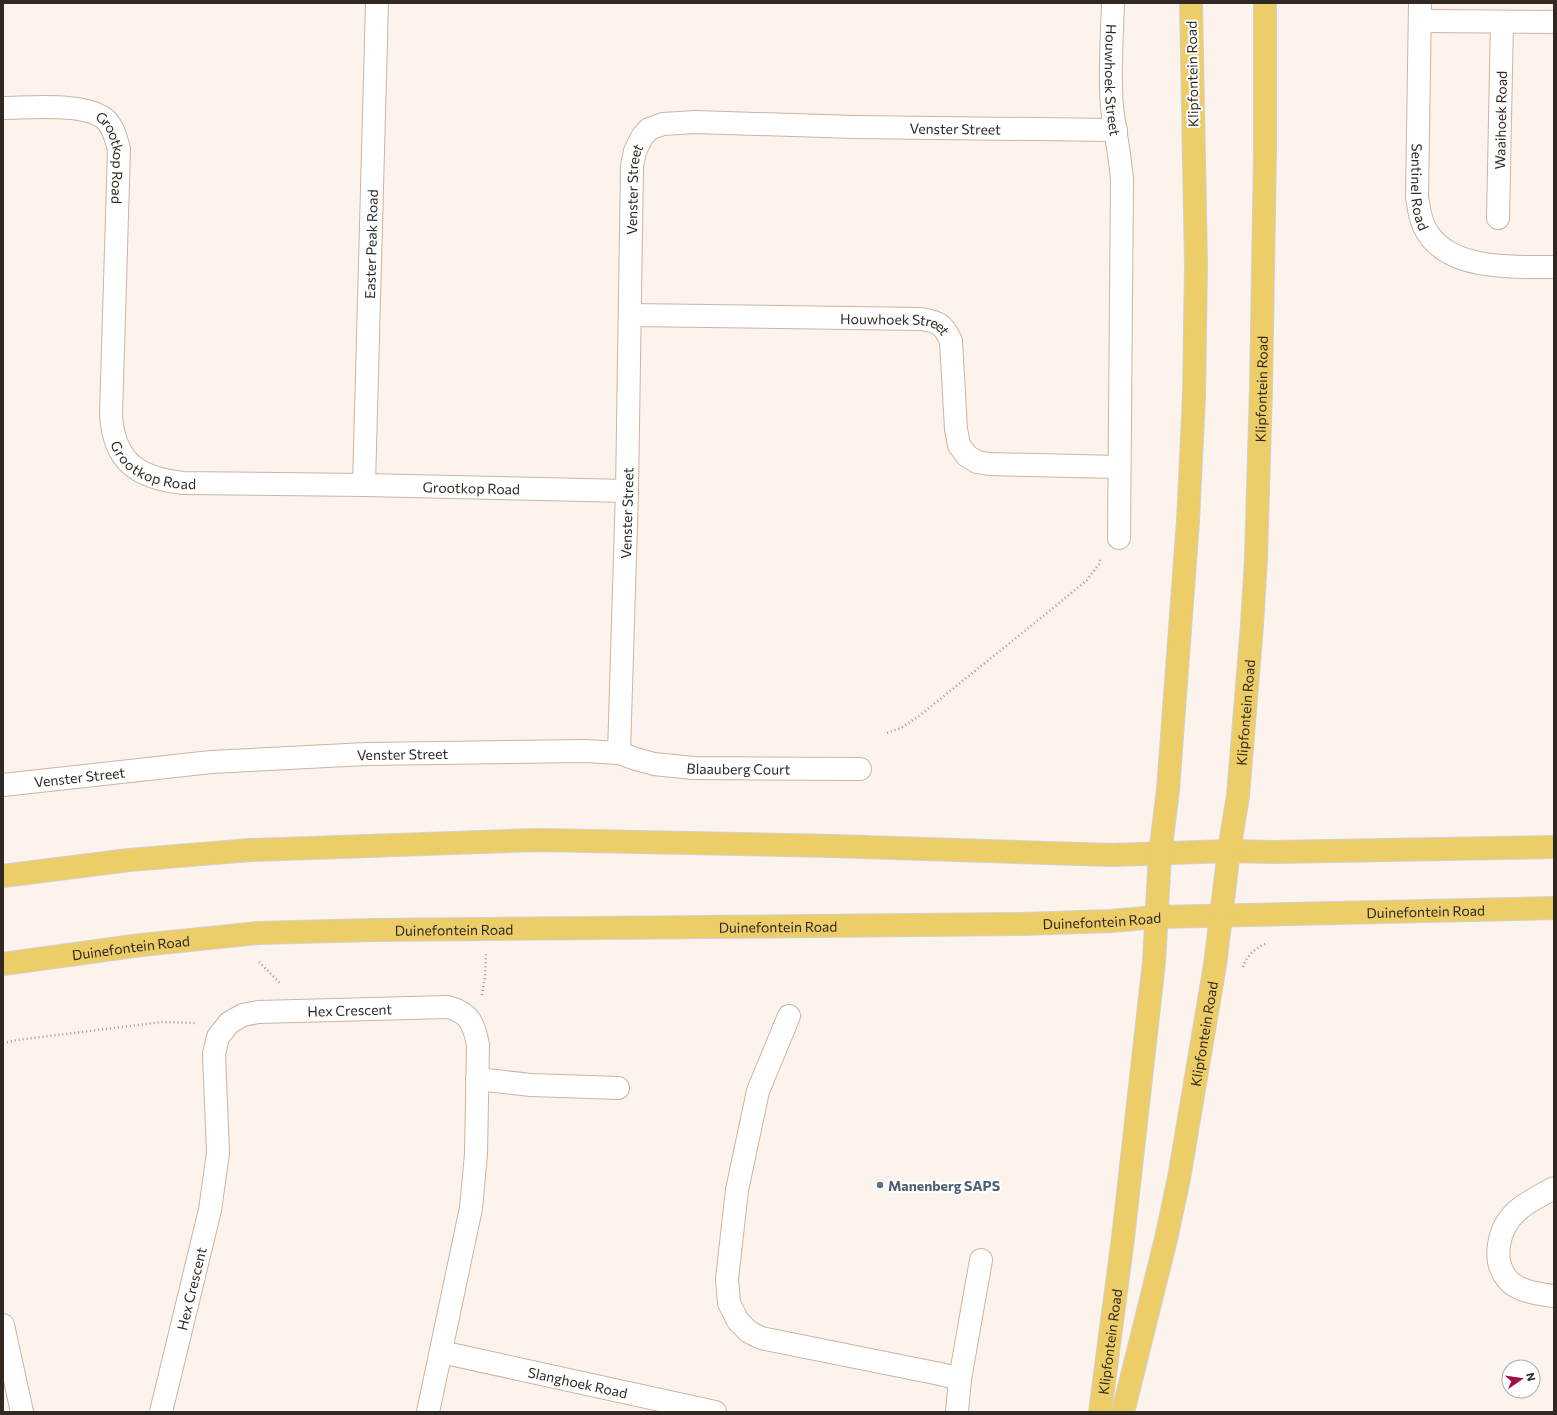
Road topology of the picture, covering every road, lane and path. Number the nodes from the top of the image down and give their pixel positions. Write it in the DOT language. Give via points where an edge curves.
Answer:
graph roads {
  1 [pos="377,3"];
  2 [pos="1113,3"];
  3 [pos="1191,3"];
  4 [pos="1265,3"];
  5 [pos="1420,12"];
  6 [pos="1502,22"];
  7 [pos="1554,22"];
  8 [pos="3,108"];
  9 [pos="1116,130"];
  10 [pos="1498,218"];
  11 [pos="1554,267"];
  12 [pos="631,315"];
  13 [pos="1119,467"];
  14 [pos="364,484"];
  15 [pos="627,491"];
  16 [pos="1111,544"];
  17 [pos="887,733"];
  18 [pos="619,753"];
  19 [pos="860,769"];
  20 [pos="3,785"];
  21 [pos="1554,847"];
  22 [pos="1229,851"];
  23 [pos="1160,854"];
  24 [pos="3,876"];
  25 [pos="1554,908"];
  26 [pos="1221,916"];
  27 [pos="1157,918"];
  28 [pos="1267,943"];
  29 [pos="486,954"];
  30 [pos="259,962"];
  31 [pos="3,964"];
  32 [pos="1242,968"];
  33 [pos="285,990"];
  34 [pos="481,999"];
  35 [pos="789,1016"];
  36 [pos="203,1024"];
  37 [pos="3,1044"];
  38 [pos="477,1079"];
  39 [pos="618,1088"];
  40 [pos="1554,1188"];
  41 [pos="981,1260"];
  42 [pos="1554,1296"];
  43 [pos="3,1325"];
  44 [pos="441,1352"];
  45 [pos="960,1379"];
  46 [pos="708,1411"];
  47 [pos="22,1412"];
  48 [pos="161,1412"];
  49 [pos="428,1412"];
  50 [pos="957,1412"];
  51 [pos="1100,1412"];
  52 [pos="1123,1412"];
  1 -- 14 [label="street, Easter Peak Road"];
  2 -- 9 [label="street, Houwhoek Street" via="1111,83"];
  3 -- 23 [label="main road, Klipfontein Road" via="1196,264 1194,396 1188,521 1168,790"];
  4 -- 22 [label="main road, Klipfontein Road" via="1265,153 1256,558 1238,796"];
  5 -- 6 [label="street"];
  5 -- 11 [label="street, Sentinel Road" via="1417,197 1426,231 1433,240 1452,254 1483,264"];
  6 -- 7 [label="street"];
  6 -- 10 [label="street, Waaihoek Road"];
  8 -- 14 [label="street, Grootkop Road" via="80,109 106,120 114,133 119,149 111,416 112,432 125,459 148,476 175,482"];
  9 -- 12 [label="street, Venster Street" via="696,122 663,124 649,129 635,151 632,166"];
  9 -- 13 [label="street, Houwhoek Street" via="1122,180"];
  12 -- 13 [label="street, Houwhoek Street" via="937,321 946,330 951,341 956,429 959,445 967,456 977,462 989,464"];
  12 -- 15 [label="street, Venster Street"];
  13 -- 16 [label="street, Houwhoek Street"];
  14 -- 15 [label="street, Grootkop Road"];
  15 -- 18 [label="street, Venster Street"];
  16 -- 17 [label="path" via="1087,580 1058,605 919,716 901,728"];
  18 -- 19 [label="street, Blaauberg Court" via="654,764 693,768"];
  18 -- 20 [label="street, Venster Street" via="585,751 374,754 211,762"];
  21 -- 22 [label="main road"];
  22 -- 23 [label="main road"];
  22 -- 26 [label="main road, Klipfontein Road"];
  23 -- 24 [label="main road" via="1112,855 539,840 251,850 129,860"];
  23 -- 27 [label="main road, Klipfontein Road"];
  25 -- 26 [label="main road, Duinefontein Road"];
  26 -- 27 [label="main road, Duinefontein Road"];
  26 -- 52 [label="main road, Klipfontein Road" via="1179,1178"];
  27 -- 31 [label="main road, Duinefontein Road" via="1023,924 258,933 141,945"];
  27 -- 51 [label="main road, Klipfontein Road" via="1123,1238"];
  28 -- 32 [label="path" via="1249,955"];
  29 -- 34 [label="path"];
  30 -- 33 [label="path"];
  35 -- 45 [label="street" via="758,1091 737,1190 727,1279 729,1303 738,1321 749,1332 761,1338"];
  36 -- 37 [label="path" via="162,1022 17,1040"];
  38 -- 39 [label="street" via="531,1085"];
  38 -- 44 [label="street, Hex Crescent" via="476,1154 471,1208"];
  38 -- 48 [label="street, Hex Crescent" via="478,1046 470,1018 460,1010 448,1007 258,1012 243,1015 229,1023 218,1037 214,1054 218,1153 216,1177"];
  40 -- 42 [label="street" via="1518,1210 1506,1223 1500,1239 1498,1256 1502,1272 1511,1283 1522,1290"];
  41 -- 45 [label="street"];
  43 -- 47 [label="street"];
  44 -- 46 [label="street, Slanghoek Road"];
  44 -- 49 [label="street, Hex Crescent"];
  45 -- 50 [label="street"];
}
